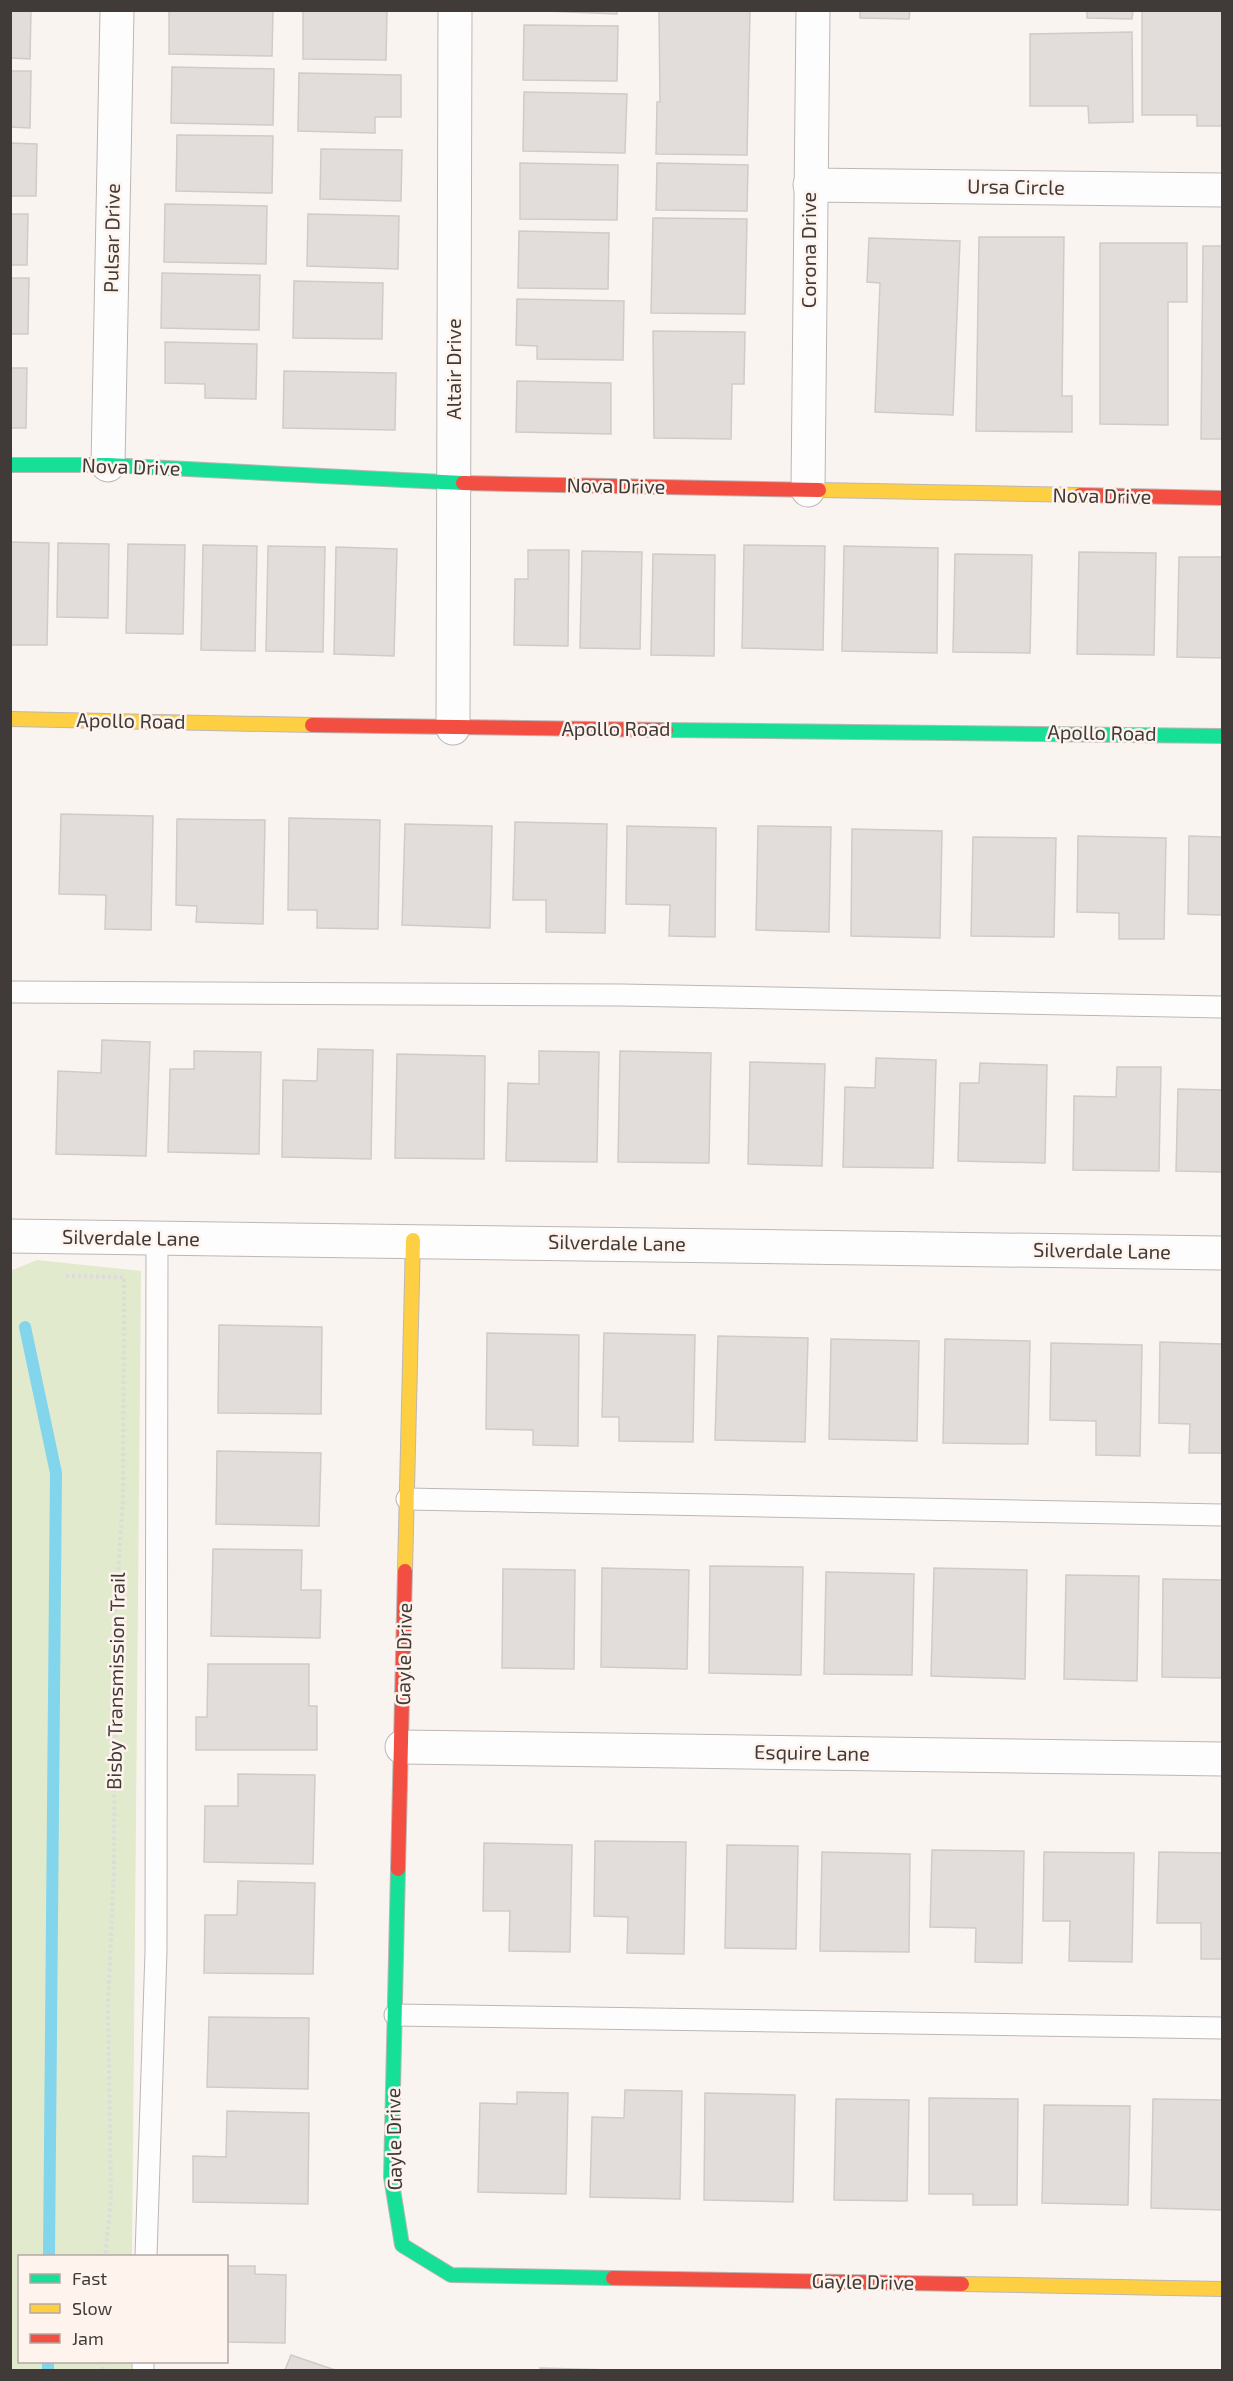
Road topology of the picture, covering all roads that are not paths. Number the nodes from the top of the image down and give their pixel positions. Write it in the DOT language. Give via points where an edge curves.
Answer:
graph roads {
  1 [pos="117,10"];
  2 [pos="455,10"];
  3 [pos="813,10"];
  4 [pos="810,185"];
  5 [pos="1222,190"];
  6 [pos="10,465"];
  7 [pos="108,465"];
  8 [pos="454,483"];
  9 [pos="808,490"];
  10 [pos="1222,498"];
  11 [pos="10,718"];
  12 [pos="453,728"];
  13 [pos="1222,736"];
  14 [pos="10,992"];
  15 [pos="1222,1007"];
  16 [pos="10,1236"];
  17 [pos="157,1239"];
  18 [pos="413,1240"];
  19 [pos="1222,1253"];
  20 [pos="407,1500"];
  21 [pos="1222,1515"];
  22 [pos="402,1747"];
  23 [pos="1222,1759"];
  24 [pos="395,2015"];
  25 [pos="1222,2028"];
  26 [pos="146,2255"];
  27 [pos="1222,2289"];
  1 -- 7 [label="street, Pulsar Drive"];
  2 -- 8 [label="street, Altair Drive"];
  3 -- 4 [label="street, Corona Drive"];
  4 -- 5 [label="street, Ursa Circle"];
  4 -- 9 [label="street, Corona Drive"];
  6 -- 7 [label="street, Nova Drive"];
  7 -- 8 [label="street, Nova Drive"];
  8 -- 9 [label="street, Nova Drive"];
  8 -- 12 [label="street, Altair Drive"];
  9 -- 10 [label="street, Nova Drive"];
  11 -- 12 [label="street, Apollo Road"];
  12 -- 13 [label="street, Apollo Road"];
  14 -- 15 [label="lane" via="621,995"];
  16 -- 17 [label="street, Silverdale Lane"];
  17 -- 18 [label="street, Silverdale Lane"];
  17 -- 26 [label="lane" via="156,1951"];
  18 -- 19 [label="street, Silverdale Lane"];
  18 -- 20 [label="street, Gayle Drive"];
  20 -- 21 [label="lane"];
  20 -- 22 [label="street, Gayle Drive"];
  22 -- 23 [label="street, Esquire Lane"];
  22 -- 24 [label="street, Gayle Drive"];
  24 -- 25 [label="lane"];
  24 -- 27 [label="street, Gayle Drive" via="391,2177 402,2245 451,2275"];
}
